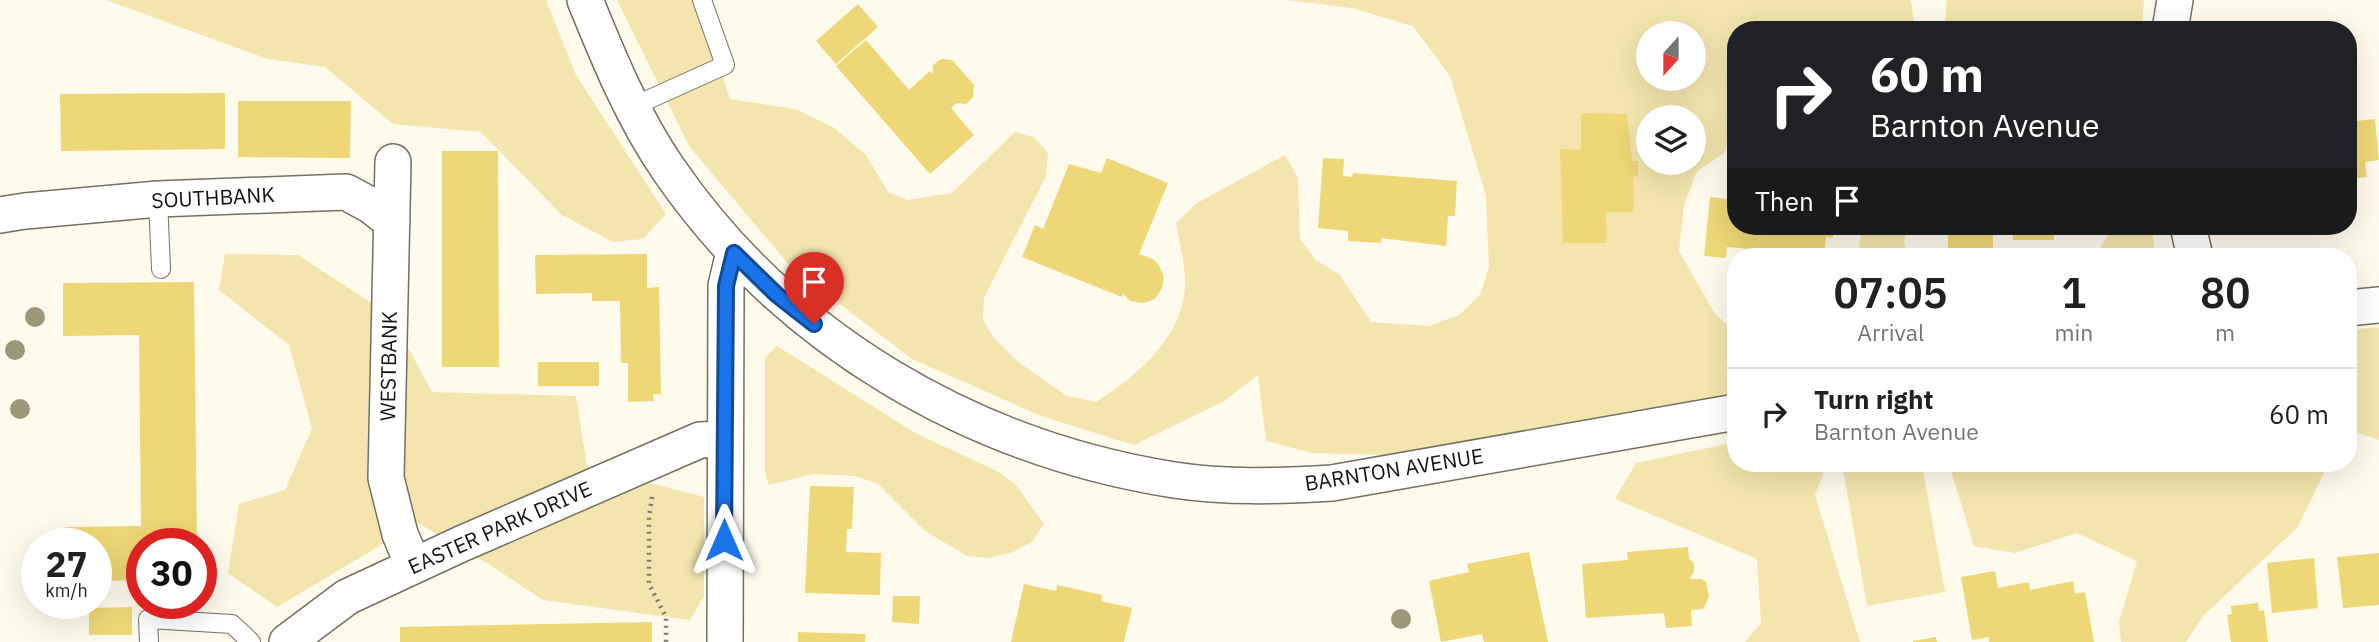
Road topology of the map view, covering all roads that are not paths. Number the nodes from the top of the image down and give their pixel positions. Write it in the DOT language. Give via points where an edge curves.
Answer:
graph roads {
  1 [pos="586,0"];
  2 [pos="702,0"];
  3 [pos="2175,0"];
  4 [pos="2172,21"];
  5 [pos="632,107"];
  6 [pos="393,162"];
  7 [pos="158,200"];
  8 [pos="12,213"];
  9 [pos="393,222"];
  10 [pos="734,253"];
  11 [pos="161,269"];
  12 [pos="2379,305"];
  13 [pos="2357,307"];
  14 [pos="1727,414"];
  15 [pos="724,439"];
  16 [pos="413,565"];
  17 [pos="303,637"];
  18 [pos="149,642"];
  19 [pos="251,642"];
  20 [pos="725,642"];
  1 -- 5 [label="street, BARNTON AVENUE"];
  2 -- 5 [label="lane" via="725,65"];
  3 -- 4 [label="street"];
  5 -- 10 [label="street, BARNTON AVENUE" via="668,169"];
  6 -- 9 [label="street, WESTBANK"];
  7 -- 8 [label="street, SOUTHBANK"];
  7 -- 9 [label="street, SOUTHBANK" via="346,192"];
  7 -- 11 [label="lane"];
  9 -- 16 [label="street, WESTBANK" via="386,478"];
  10 -- 14 [label="street, BARNTON AVENUE" via="832,339 928,399 971,421 1061,454 1175,480 1278,486 1332,483"];
  10 -- 15 [label="street" via="726,286"];
  12 -- 13 [label="street"];
  15 -- 16 [label="street, EASTER PARK DRIVE" via="700,440"];
  15 -- 20 [label="street"];
  16 -- 17 [label="street, EASTER PARK DRIVE" via="347,597"];
  18 -- 19 [label="lane" via="148,619 232,624"];
}
